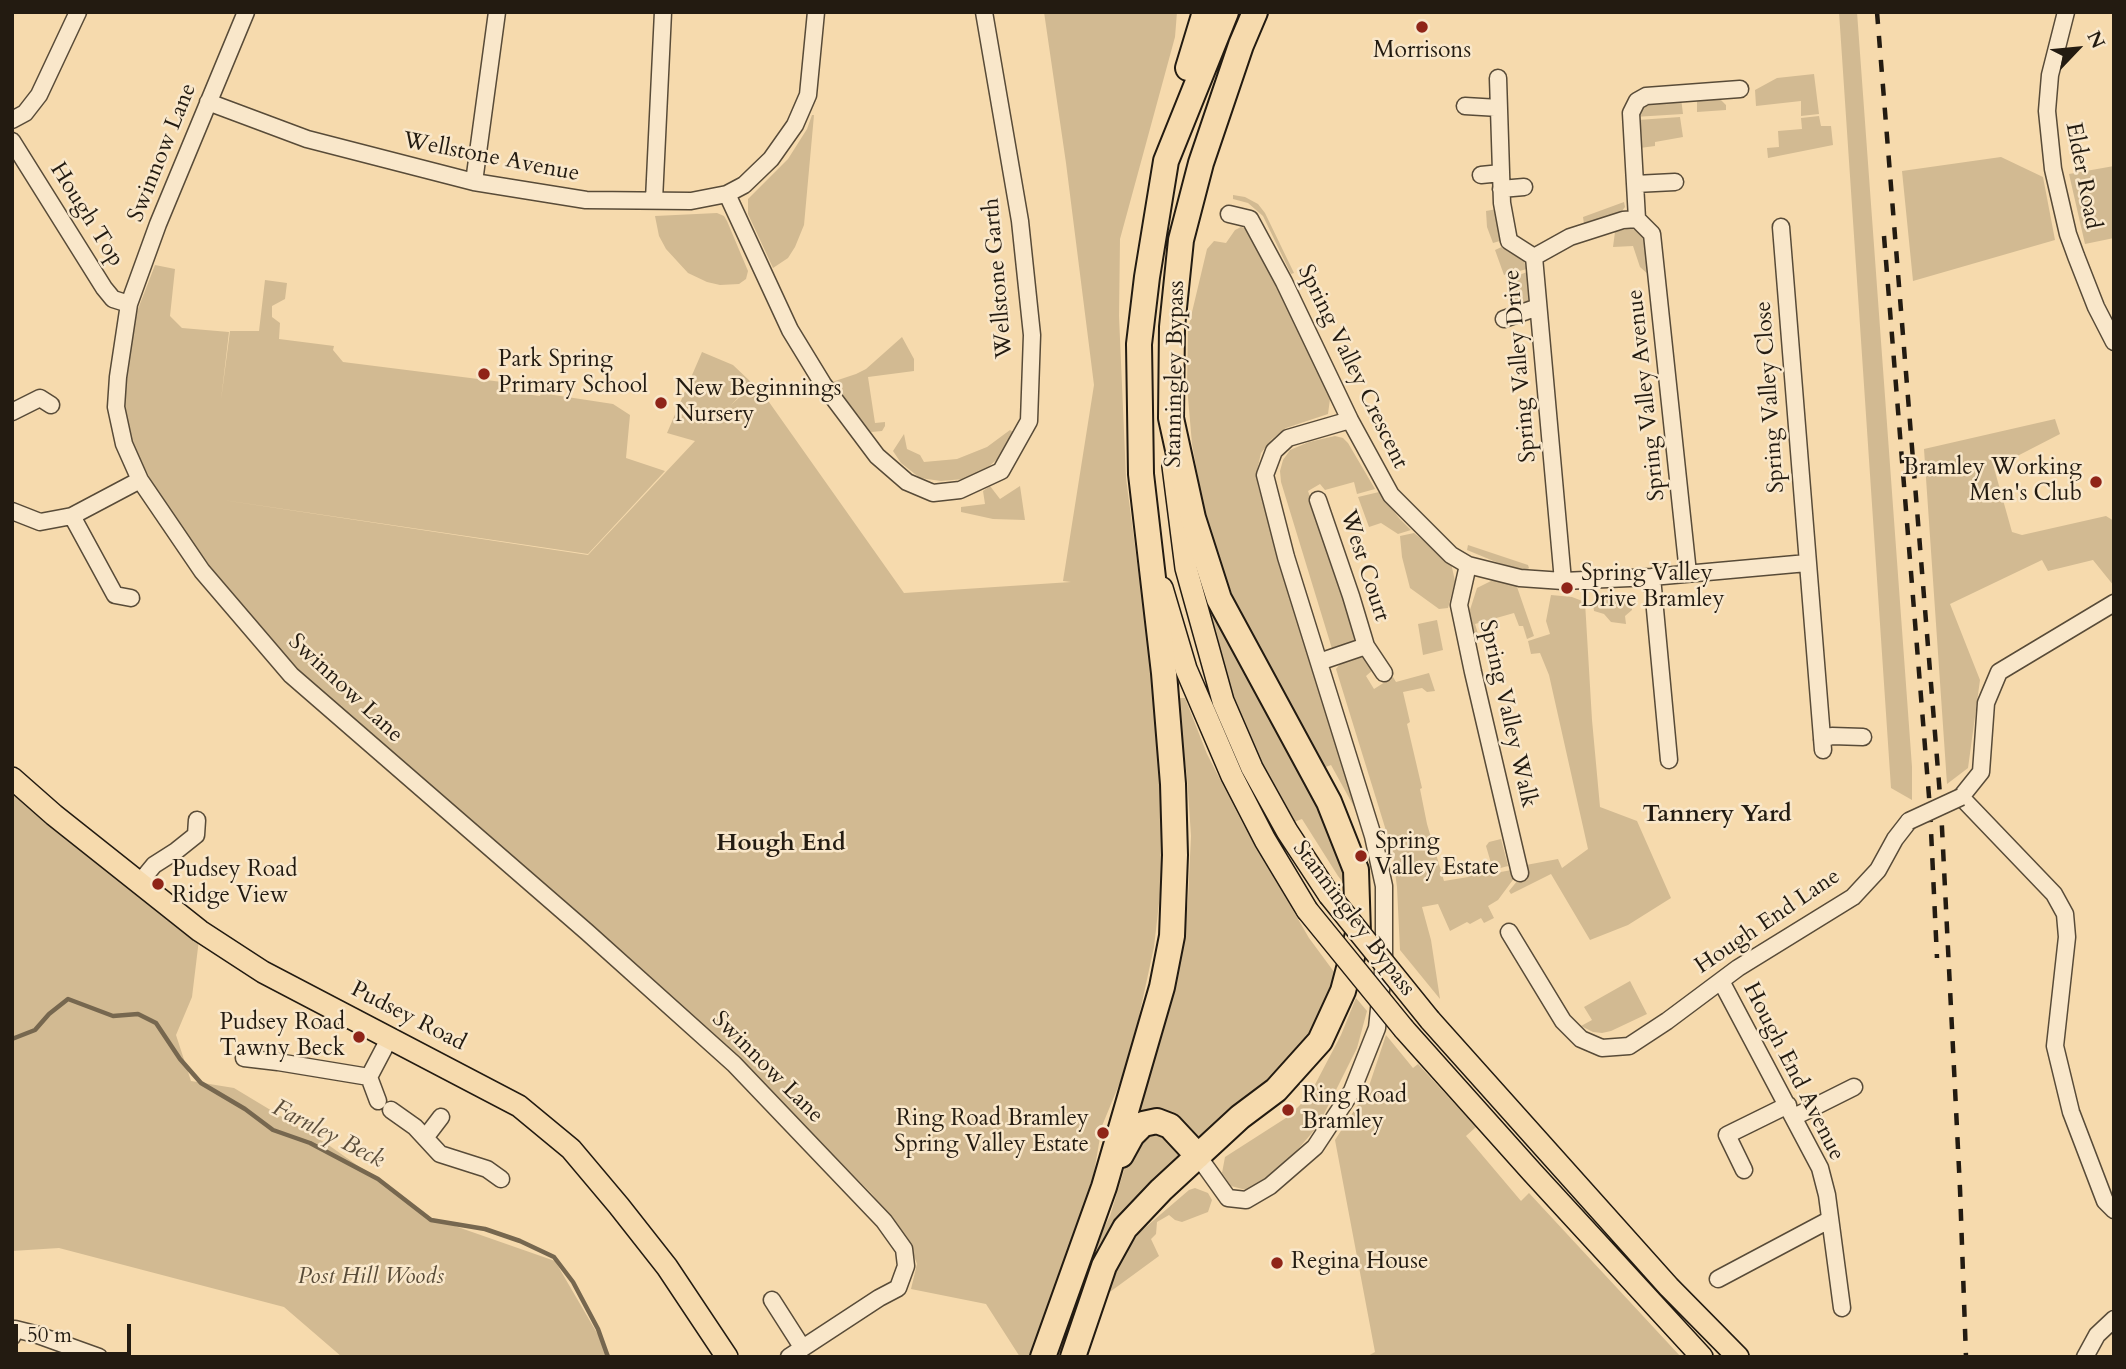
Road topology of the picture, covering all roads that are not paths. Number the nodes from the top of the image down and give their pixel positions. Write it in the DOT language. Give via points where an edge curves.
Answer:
graph roads {
  1 [pos="78,12"];
  2 [pos="246,12"];
  3 [pos="497,12"];
  4 [pos="663,12"];
  5 [pos="816,12"];
  6 [pos="984,12"];
  7 [pos="1205,12"];
  8 [pos="1226,12"];
  9 [pos="1255,12"];
  10 [pos="1263,12"];
  11 [pos="2066,12"];
  12 [pos="1241,45"];
  13 [pos="1498,78"];
  14 [pos="1740,89"];
  15 [pos="208,102"];
  16 [pos="1504,103"];
  17 [pos="1465,106"];
  18 [pos="12,121"];
  19 [pos="12,141"];
  20 [pos="1166,161"];
  21 [pos="1481,175"];
  22 [pos="1501,181"];
  23 [pos="474,182"];
  24 [pos="1675,182"];
  25 [pos="1635,184"];
  26 [pos="1524,187"];
  27 [pos="727,194"];
  28 [pos="654,200"];
  29 [pos="1229,214"];
  30 [pos="1637,219"];
  31 [pos="1781,227"];
  32 [pos="1534,257"];
  33 [pos="129,304"];
  34 [pos="1538,307"];
  35 [pos="1504,319"];
  36 [pos="2114,342"];
  37 [pos="51,405"];
  38 [pos="12,412"];
  39 [pos="1171,418"];
  40 [pos="1350,420"];
  41 [pos="140,481"];
  42 [pos="1318,500"];
  43 [pos="12,511"];
  44 [pos="72,516"];
  45 [pos="1148,541"];
  46 [pos="1807,563"];
  47 [pos="1468,565"];
  48 [pos="1688,573"];
  49 [pos="1652,577"];
  50 [pos="1563,581"];
  51 [pos="131,598"];
  52 [pos="2114,603"];
  53 [pos="1366,646"];
  54 [pos="1319,662"];
  55 [pos="1384,673"];
  56 [pos="1863,737"];
  57 [pos="1669,760"];
  58 [pos="12,778"];
  59 [pos="1961,797"];
  60 [pos="197,820"];
  61 [pos="1521,873"];
  62 [pos="140,882"];
  63 [pos="1509,932"];
  64 [pos="1721,981"];
  65 [pos="390,1037"];
  66 [pos="244,1058"];
  67 [pos="369,1077"];
  68 [pos="1854,1087"];
  69 [pos="1791,1111"];
  70 [pos="441,1117"];
  71 [pos="425,1138"];
  72 [pos="1198,1156"];
  73 [pos="1744,1170"];
  74 [pos="501,1179"];
  75 [pos="1104,1186"];
  76 [pos="2114,1210"];
  77 [pos="1829,1220"];
  78 [pos="1718,1279"];
  79 [pos="772,1300"];
  80 [pos="1842,1308"];
  81 [pos="2114,1319"];
  82 [pos="13,1331"];
  83 [pos="802,1347"];
  84 [pos="99,1357"];
  85 [pos="727,1357"];
  86 [pos="789,1357"];
  87 [pos="1043,1357"];
  88 [pos="1073,1357"];
  89 [pos="1702,1357"];
  90 [pos="1738,1357"];
  91 [pos="2085,1357"];
  1 -- 18 [label="street" via="39,95"];
  2 -- 15 [label="street, Swinnow Lane"];
  3 -- 23 [label="street"];
  4 -- 28 [label="street"];
  5 -- 27 [label="street, Wellstone Avenue" via="808,95 795,125 771,159 744,185"];
  6 -- 27 [label="street, Wellstone Garth" via="1020,220 1032,335 1028,421 1001,471 960,490 933,493 907,482 877,456 823,384 790,330"];
  7 -- 20 [label="highway"];
  8 -- 20 [label="highway, Stanningley Bypass"];
  9 -- 12 [label="highway, Stanningley Bypass"];
  10 -- 12 [label="highway"];
  11 -- 36 [label="street, Elder Road" via="2050,75 2047,111 2053,169 2076,256"];
  12 -- 39 [label="highway, Stanningley Bypass" via="1201,163 1181,240 1172,327"];
  13 -- 16 [label="street"];
  14 -- 25 [label="street" via="1646,96 1637,101 1631,113"];
  15 -- 23 [label="street, Wellstone Avenue" via="307,139"];
  15 -- 33 [label="street, Swinnow Lane"];
  16 -- 17 [label="street"];
  16 -- 22 [label="street"];
  19 -- 33 [label="street, Hough Top" via="104,288 113,299"];
  20 -- 45 [label="highway, Stanningley Bypass" via="1139,344 1141,474"];
  21 -- 22 [label="street"];
  22 -- 26 [label="street"];
  22 -- 32 [label="street" via="1509,241"];
  23 -- 28 [label="street, Wellstone Avenue" via="586,200"];
  24 -- 25 [label="street"];
  25 -- 30 [label="street"];
  27 -- 28 [label="street, Wellstone Avenue" via="691,201"];
  29 -- 40 [label="street, Spring Valley Crescent" via="1251,219 1330,361"];
  30 -- 32 [label="street, Spring Valley Drive" via="1570,237"];
  30 -- 48 [label="street, Spring Valley Avenue" via="1653,234"];
  31 -- 46 [label="street, Spring Valley Close"];
  32 -- 34 [label="street, Spring Valley Drive"];
  33 -- 41 [label="street, Swinnow Lane" via="116,407 124,444"];
  34 -- 35 [label="street"];
  34 -- 50 [label="street, Spring Valley Drive"];
  37 -- 38 [label="street" via="40,398"];
  39 -- 72 [label="highway" via="1193,518 1219,599 1329,802 1356,870 1358,934 1343,991 1320,1041 1276,1090"];
  39 -- 90 [label="main road, Stanningley Bypass, bridge" via="1173,479 1186,568 1223,701 1287,831 1329,895 1430,1020 1669,1287"];
  40 -- 47 [label="street, Spring Valley Crescent" via="1391,495 1424,518 1451,555"];
  40 -- 54 [label="street" via="1288,438 1274,451 1265,475"];
  41 -- 44 [label="street"];
  41 -- 83 [label="street, Swinnow Lane" via="202,571 291,676 734,1064 884,1221 904,1249 906,1266 898,1288"];
  42 -- 53 [label="street, West Court"];
  43 -- 44 [label="street" via="40,522"];
  44 -- 51 [label="street" via="115,595"];
  45 -- 75 [label="highway" via="1173,783 1172,936 1162,987"];
  45 -- 89 [label="main road, Stanningley Bypass, bridge" via="1186,669 1232,776 1307,910 1404,1029"];
  46 -- 48 [label="street, Spring Valley Crescent"];
  46 -- 56 [label="street, Spring Valley Close" via="1822,745 1832,736"];
  47 -- 50 [label="street, Spring Valley Crescent" via="1520,578"];
  47 -- 61 [label="street, Spring Valley Walk" via="1459,605"];
  48 -- 49 [label="street, Spring Valley Crescent"];
  49 -- 50 [label="street, Spring Valley Crescent"];
  49 -- 57 [label="street"];
  52 -- 59 [label="street, Hough End Lane" via="1999,672 1986,703 1981,772"];
  53 -- 54 [label="street, West Court"];
  53 -- 55 [label="street, West Court"];
  54 -- 72 [label="street" via="1384,886 1384,962 1377,1028 1352,1091 1315,1147 1270,1186 1245,1200 1228,1198"];
  58 -- 62 [label="main road, Pudsey Road"];
  59 -- 64 [label="street, Hough End Lane, bridge" via="1909,821 1878,870 1853,897"];
  59 -- 76 [label="street" via="2054,894 2065,914 2067,937 2055,1046 2071,1112 2105,1200"];
  60 -- 62 [label="street" via="196,835"];
  62 -- 65 [label="main road, Pudsey Road" via="200,931 254,966"];
  63 -- 64 [label="street, Hough End Lane" via="1563,1021 1581,1039 1602,1048 1629,1046"];
  64 -- 69 [label="street, Hough End Avenue"];
  65 -- 67 [label="street"];
  65 -- 85 [label="main road, Pudsey Road" via="519,1106 571,1149 667,1266"];
  66 -- 67 [label="street"];
  67 -- 71 [label="street" via="385,1106"];
  68 -- 69 [label="street"];
  69 -- 73 [label="street" via="1727,1135"];
  69 -- 77 [label="street, Hough End Avenue" via="1820,1168"];
  70 -- 71 [label="street"];
  71 -- 74 [label="street" via="440,1154 487,1168"];
  72 -- 75 [label="highway" via="1170,1126 1157,1121 1143,1124"];
  72 -- 88 [label="highway" via="1125,1228 1104,1266"];
  75 -- 87 [label="highway"];
  77 -- 78 [label="street"];
  77 -- 80 [label="street, Hough End Avenue"];
  79 -- 83 [label="street"];
  81 -- 91 [label="street" via="2097,1335"];
  82 -- 84 [label="street"];
  83 -- 86 [label="street"];
}
